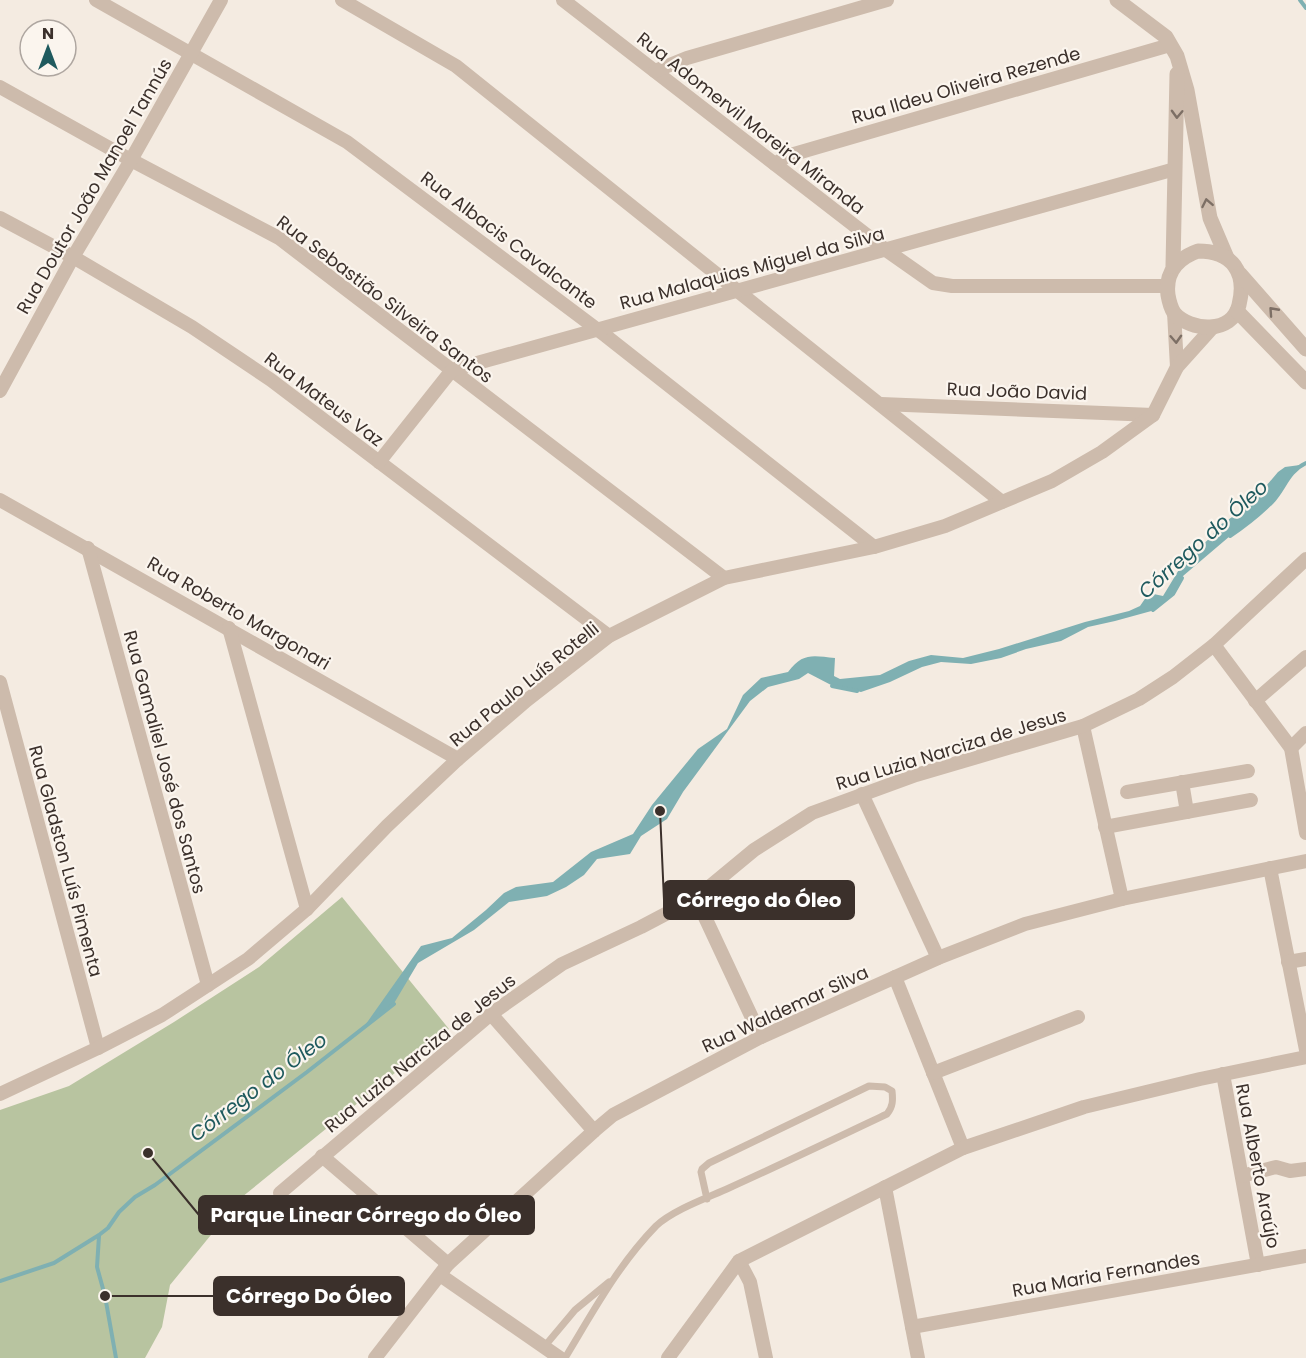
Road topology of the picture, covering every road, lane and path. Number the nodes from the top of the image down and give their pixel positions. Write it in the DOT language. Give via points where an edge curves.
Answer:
graph roads {
  1 [pos="96,0"];
  2 [pos="221,0"];
  3 [pos="342,0"];
  4 [pos="562,0"];
  5 [pos="887,0"];
  6 [pos="1117,0"];
  7 [pos="1173,50"];
  8 [pos="191,52"];
  9 [pos="655,71"];
  10 [pos="0,87"];
  11 [pos="131,160"];
  12 [pos="775,164"];
  13 [pos="1175,169"];
  14 [pos="0,218"];
  15 [pos="886,249"];
  16 [pos="73,257"];
  17 [pos="1227,258"];
  18 [pos="1173,266"];
  19 [pos="1240,274"];
  20 [pos="1168,286"];
  21 [pos="739,291"];
  22 [pos="1237,311"];
  23 [pos="1174,312"];
  24 [pos="1213,327"];
  25 [pos="597,329"];
  26 [pos="1306,348"];
  27 [pos="1177,367"];
  28 [pos="452,370"];
  29 [pos="1306,382"];
  30 [pos="0,391"];
  31 [pos="880,404"];
  32 [pos="1153,415"];
  33 [pos="379,462"];
  34 [pos="0,500"];
  35 [pos="1002,502"];
  36 [pos="874,547"];
  37 [pos="88,548"];
  38 [pos="1306,559"];
  39 [pos="724,578"];
  40 [pos="229,628"];
  41 [pos="609,636"];
  42 [pos="1214,645"];
  43 [pos="1306,657"];
  44 [pos="0,682"];
  45 [pos="1255,701"];
  46 [pos="1083,726"];
  47 [pos="6,731"];
  48 [pos="1306,733"];
  49 [pos="1291,748"];
  50 [pos="459,759"];
  51 [pos="1248,771"];
  52 [pos="1182,782"];
  53 [pos="1301,783"];
  54 [pos="1127,792"];
  55 [pos="862,794"];
  56 [pos="1251,800"];
  57 [pos="1187,812"];
  58 [pos="1105,827"];
  59 [pos="1306,833"];
  60 [pos="1306,861"];
  61 [pos="1270,868"];
  62 [pos="696,898"];
  63 [pos="1122,899"];
  64 [pos="307,909"];
  65 [pos="938,958"];
  66 [pos="1306,959"];
  67 [pos="1288,962"];
  68 [pos="895,977"];
  69 [pos="208,985"];
  70 [pos="491,1014"];
  71 [pos="1078,1017"];
  72 [pos="761,1037"];
  73 [pos="98,1048"];
  74 [pos="1306,1050"];
  75 [pos="1306,1057"];
  76 [pos="933,1073"];
  77 [pos="1223,1074"];
  78 [pos="0,1094"];
  79 [pos="594,1131"];
  80 [pos="963,1148"];
  81 [pos="322,1156"];
  82 [pos="1306,1169"];
  83 [pos="1242,1176"];
  84 [pos="885,1186"];
  85 [pos="280,1193"];
  86 [pos="707,1199"];
  87 [pos="1306,1256"];
  88 [pos="739,1261"];
  89 [pos="1258,1265"];
  90 [pos="444,1270"];
  91 [pos="613,1279"];
  92 [pos="912,1328"];
  93 [pos="544,1347"];
  94 [pos="375,1358"];
  95 [pos="560,1358"];
  96 [pos="565,1358"];
  97 [pos="668,1358"];
  98 [pos="766,1358"];
  99 [pos="918,1358"];
  1 -- 8 [label="street, Rua Albacis Cavalcante"];
  2 -- 8 [label="street, Rua Doutor João Manoel Tannús"];
  3 -- 21 [label="street" via="456,66"];
  4 -- 9 [label="street, Rua Adomervil Moreira Miranda"];
  5 -- 9 [label="street" via="687,57"];
  6 -- 7 [label="street" via="1166,37"];
  7 -- 12 [label="street, Rua Ildeu Oliveira Rezende" via="787,156"];
  7 -- 13 [label="street, one-way"];
  17 -- 7 [label="street, one-way" via="1210,218 1187,90"];
  8 -- 11 [label="street, Rua Doutor João Manoel Tannús"];
  8 -- 25 [label="street, Rua Albacis Cavalcante" via="347,142"];
  9 -- 12 [label="street, Rua Adomervil Moreira Miranda"];
  10 -- 11 [label="street, Rua Sebastião Silveira Santos"];
  11 -- 16 [label="street, Rua Doutor João Manoel Tannús"];
  11 -- 28 [label="street, Rua Sebastião Silveira Santos" via="279,238"];
  12 -- 15 [label="street, Rua Adomervil Moreira Miranda"];
  13 -- 15 [label="street, Rua Malaquias Miguel da Silva"];
  13 -- 18 [label="street"];
  14 -- 16 [label="street, Rua Mateus Vaz"];
  15 -- 20 [label="street, Rua Adomervil Moreira Miranda" via="933,283 952,286"];
  15 -- 21 [label="street, Rua Malaquias Miguel da Silva"];
  16 -- 30 [label="street, Rua Doutor João Manoel Tannús"];
  16 -- 33 [label="street, Rua Mateus Vaz" via="192,327 271,380"];
  17 -- 18 [label="street" via="1198,251"];
  17 -- 19 [label="street"];
  18 -- 20 [label="street"];
  19 -- 22 [label="street" via="1242,292"];
  26 -- 19 [label="street, one-way"];
  20 -- 23 [label="street"];
  21 -- 25 [label="street, Rua Malaquias Miguel da Silva"];
  21 -- 31 [label="street"];
  22 -- 24 [label="street" via="1224,324"];
  22 -- 29 [label="street"];
  23 -- 24 [label="street" via="1193,324"];
  23 -- 27 [label="street, Rua Paulo Luís Rotelli, one-way"];
  24 -- 27 [label="street, Rua Paulo Luís Rotelli"];
  25 -- 28 [label="street, Rua Malaquias Miguel da Silva"];
  25 -- 36 [label="street, Rua Albacis Cavalcante"];
  27 -- 32 [label="street, Rua Paulo Luís Rotelli"];
  28 -- 33 [label="street"];
  28 -- 39 [label="street, Rua Sebastião Silveira Santos"];
  31 -- 32 [label="street, Rua João David"];
  31 -- 35 [label="street"];
  32 -- 35 [label="street, Rua Paulo Luís Rotelli" via="1102,452 1052,481"];
  33 -- 41 [label="street, Rua Mateus Vaz"];
  34 -- 37 [label="street, Rua Roberto Margonari"];
  35 -- 36 [label="street, Rua Paulo Luís Rotelli" via="945,526"];
  36 -- 39 [label="street, Rua Paulo Luís Rotelli"];
  37 -- 40 [label="street, Rua Roberto Margonari"];
  37 -- 69 [label="street, Rua Gamaliel José dos Santos"];
  38 -- 42 [label="street, Rua Luzia Narciza de Jesus"];
  39 -- 41 [label="street, Rua Paulo Luís Rotelli"];
  40 -- 50 [label="street, Rua Roberto Margonari"];
  40 -- 64 [label="street"];
  41 -- 50 [label="street, Rua Paulo Luís Rotelli"];
  42 -- 45 [label="street"];
  42 -- 46 [label="street, Rua Luzia Narciza de Jesus" via="1139,699"];
  43 -- 45 [label="street"];
  44 -- 47 [label="street, Rua Gladston Luís Pimenta"];
  45 -- 49 [label="street"];
  46 -- 55 [label="street, Rua Luzia Narciza de Jesus"];
  46 -- 58 [label="street"];
  47 -- 73 [label="street, Rua Gladston Luís Pimenta"];
  48 -- 49 [label="street"];
  49 -- 53 [label="street"];
  50 -- 64 [label="street, Rua Paulo Luís Rotelli"];
  51 -- 52 [label="street"];
  52 -- 54 [label="street"];
  52 -- 57 [label="street"];
  53 -- 59 [label="street"];
  55 -- 62 [label="street, Rua Luzia Narciza de Jesus" via="812,813 754,850"];
  55 -- 65 [label="street"];
  56 -- 57 [label="street"];
  57 -- 58 [label="street"];
  58 -- 63 [label="street"];
  60 -- 61 [label="street, Rua Waldemar Silva"];
  61 -- 63 [label="street, Rua Waldemar Silva"];
  61 -- 67 [label="street"];
  62 -- 70 [label="street, Rua Luzia Narciza de Jesus" via="562,964"];
  62 -- 72 [label="street"];
  63 -- 65 [label="street, Rua Waldemar Silva" via="1025,924"];
  64 -- 69 [label="street, Rua Paulo Luís Rotelli"];
  65 -- 68 [label="street, Rua Waldemar Silva"];
  66 -- 67 [label="street"];
  67 -- 74 [label="street"];
  68 -- 72 [label="street, Rua Waldemar Silva"];
  68 -- 76 [label="street"];
  69 -- 73 [label="street, Rua Paulo Luís Rotelli" via="162,1015"];
  70 -- 79 [label="street"];
  70 -- 81 [label="street, Rua Luzia Narciza de Jesus"];
  71 -- 76 [label="street"];
  72 -- 79 [label="street, Rua Waldemar Silva" via="622,1110"];
  73 -- 78 [label="street, Rua Paulo Luís Rotelli"];
  75 -- 77 [label="street"];
  76 -- 80 [label="street"];
  77 -- 80 [label="street" via="1084,1107"];
  77 -- 83 [label="street, Rua Alberto Araújo"];
  79 -- 90 [label="street, Rua Waldemar Silva"];
  80 -- 84 [label="street"];
  81 -- 85 [label="street, Rua Luzia Narciza de Jesus"];
  81 -- 90 [label="street"];
  82 -- 83 [label="street" via="1290,1171 1276,1167"];
  83 -- 89 [label="street, Rua Alberto Araújo"];
  84 -- 88 [label="street"];
  84 -- 92 [label="street"];
  86 -- 86 [label="lane" via="887,1114 891,1110 892,1091 885,1086 869,1086 705,1166 701,1172"];
  86 -- 91 [label="lane" via="658,1225"];
  87 -- 89 [label="street, Rua Maria Fernandes"];
  88 -- 97 [label="street"];
  88 -- 98 [label="street" via="750,1282"];
  89 -- 92 [label="street, Rua Maria Fernandes"];
  90 -- 93 [label="street"];
  90 -- 94 [label="street, Rua Waldemar Silva"];
  91 -- 93 [label="lane" via="575,1310"];
  91 -- 96 [label="lane"];
  92 -- 99 [label="street"];
  93 -- 95 [label="street"];
}
